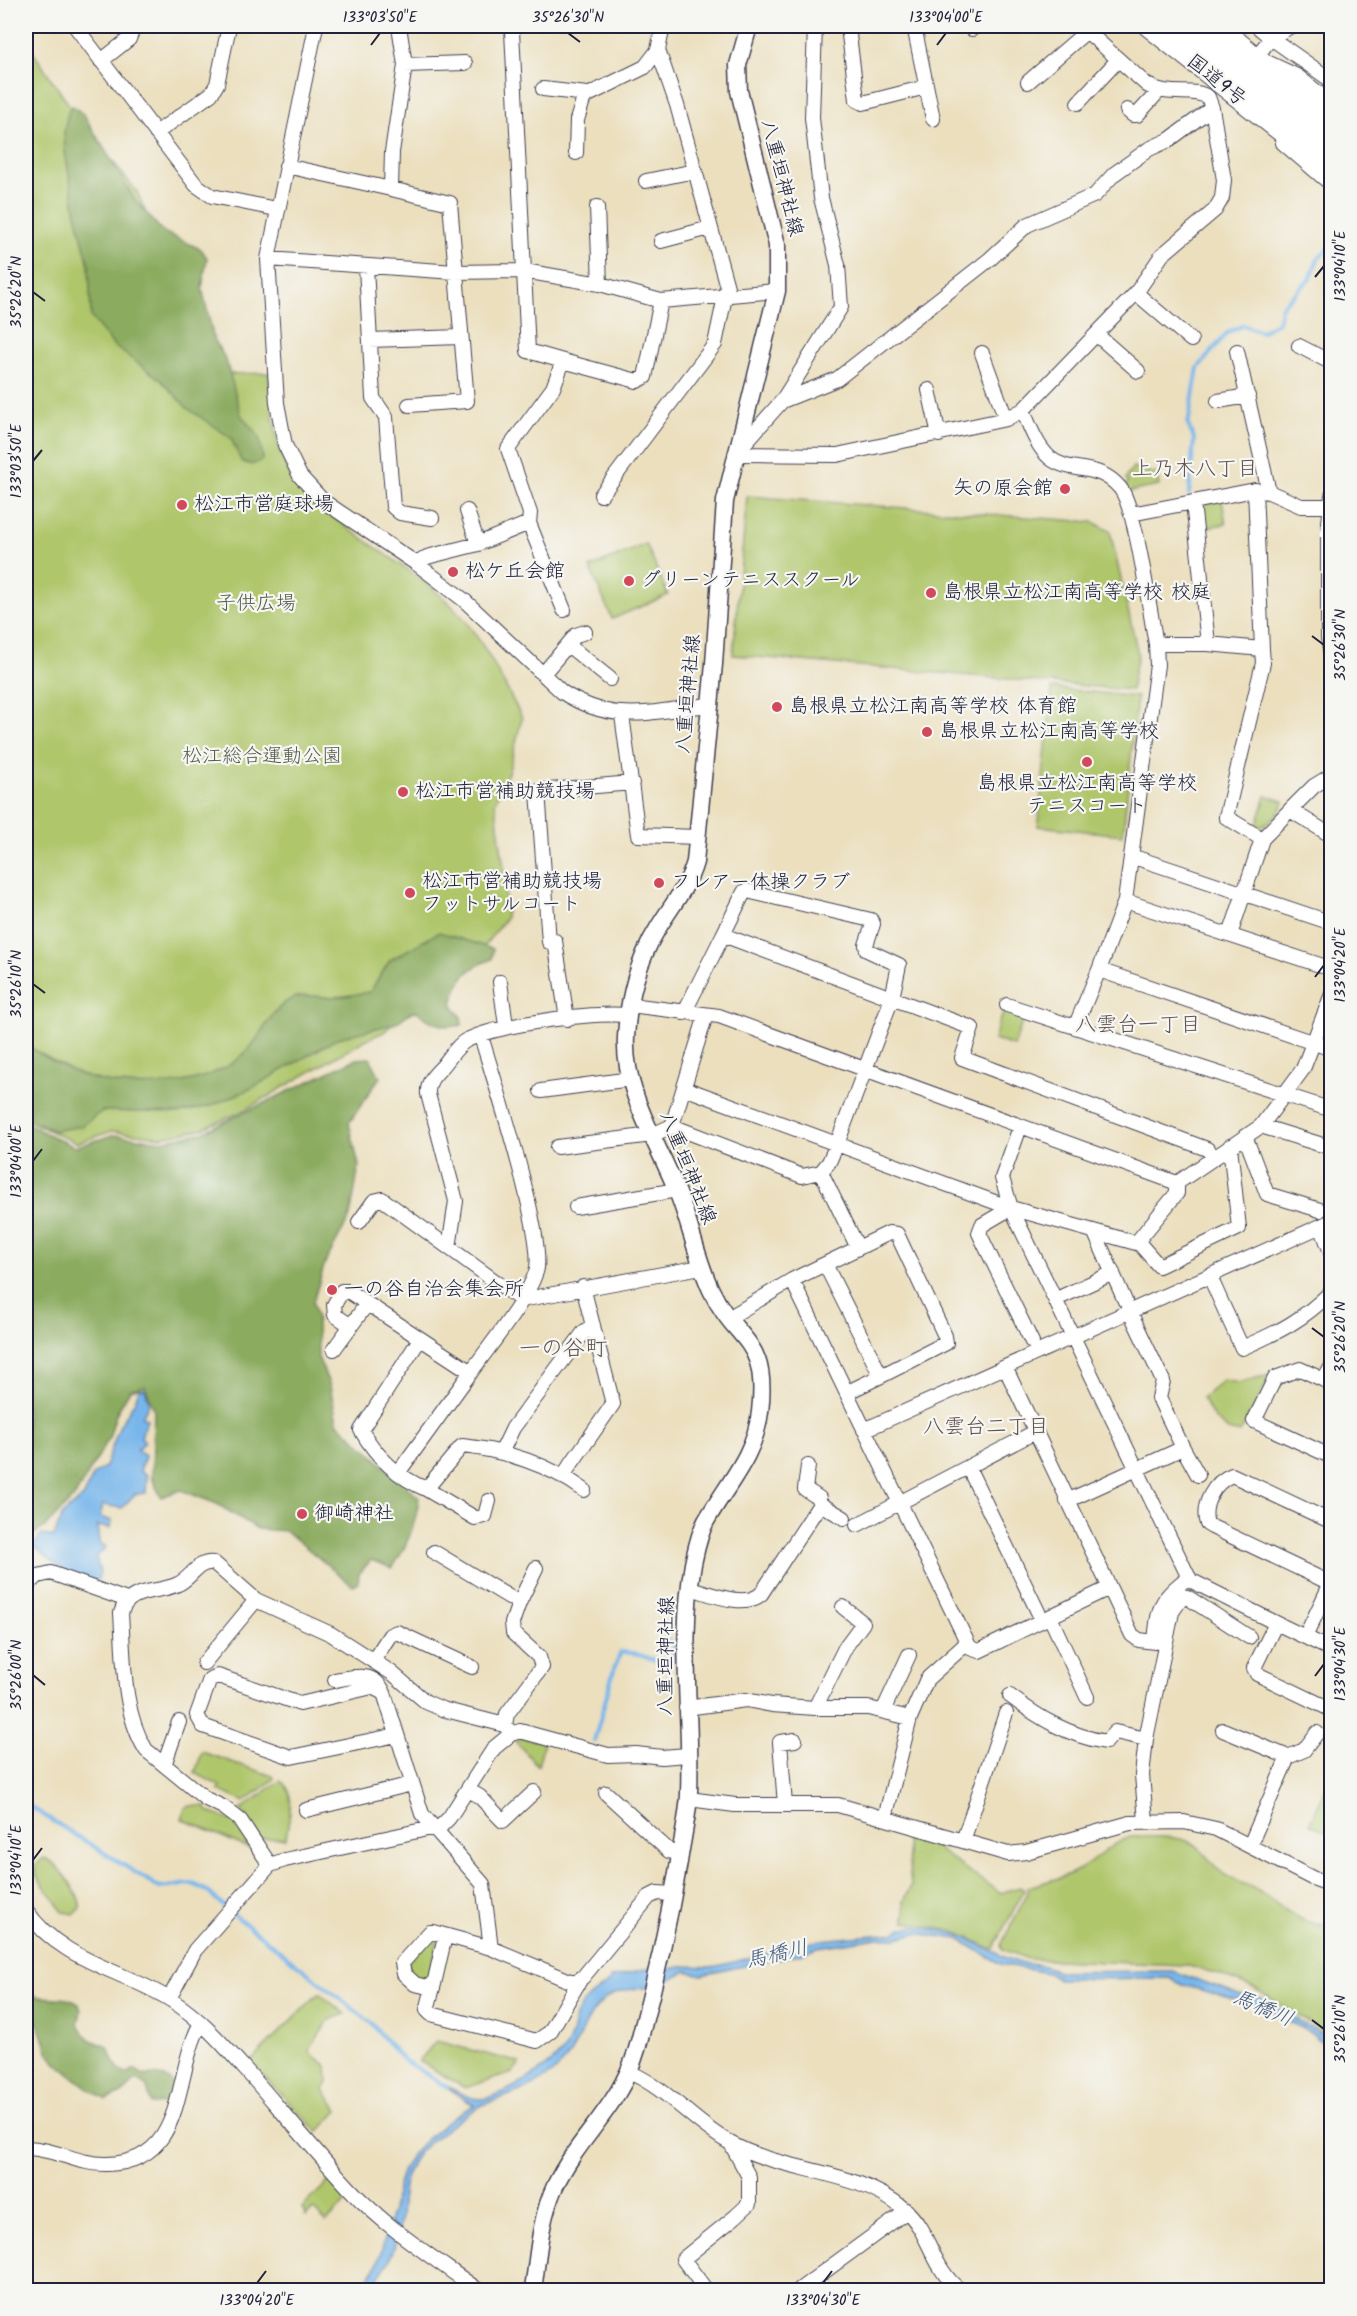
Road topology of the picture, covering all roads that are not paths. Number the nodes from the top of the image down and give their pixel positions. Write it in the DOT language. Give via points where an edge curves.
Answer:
graph roads {
  1 [pos="75,26"];
  2 [pos="134,26"];
  3 [pos="228,26"];
  4 [pos="316,26"];
  5 [pos="399,26"];
  6 [pos="663,26"];
  7 [pos="748,26"];
  8 [pos="815,26"];
  9 [pos="856,26"];
  10 [pos="914,26"];
  11 [pos="1148,26"];
  12 [pos="1170,26"];
  13 [pos="1195,26"];
  14 [pos="1218,26"];
  15 [pos="1257,26"];
  16 [pos="1290,26"];
  17 [pos="1084,28"];
  18 [pos="512,31"];
  19 [pos="1271,38"];
  20 [pos="658,50"];
  21 [pos="1256,57"];
  22 [pos="1118,60"];
  23 [pos="101,61"];
  24 [pos="465,63"];
  25 [pos="405,65"];
  26 [pos="1332,81"];
  27 [pos="1028,82"];
  28 [pos="926,87"];
  29 [pos="543,89"];
  30 [pos="1158,92"];
  31 [pos="587,94"];
  32 [pos="1213,96"];
  33 [pos="1078,103"];
  34 [pos="1332,104"];
  35 [pos="1126,110"];
  36 [pos="1256,114"];
  37 [pos="933,119"];
  38 [pos="1332,119"];
  39 [pos="156,133"];
  40 [pos="1332,134"];
  41 [pos="576,153"];
  42 [pos="1332,155"];
  43 [pos="286,166"];
  44 [pos="695,171"];
  45 [pos="1332,172"];
  46 [pos="646,181"];
  47 [pos="1332,185"];
  48 [pos="391,189"];
  49 [pos="597,207"];
  50 [pos="276,209"];
  51 [pos="710,228"];
  52 [pos="662,241"];
  53 [pos="268,259"];
  54 [pos="366,267"];
  55 [pos="524,271"];
  56 [pos="455,272"];
  57 [pos="600,284"];
  58 [pos="777,291"];
  59 [pos="1136,293"];
  60 [pos="726,295"];
  61 [pos="661,301"];
  62 [pos="1097,335"];
  63 [pos="461,338"];
  64 [pos="370,340"];
  65 [pos="1191,340"];
  66 [pos="1299,346"];
  67 [pos="1237,351"];
  68 [pos="982,353"];
  69 [pos="563,361"];
  70 [pos="1332,363"];
  71 [pos="1131,370"];
  72 [pos="928,390"];
  73 [pos="1248,396"];
  74 [pos="782,401"];
  75 [pos="1218,401"];
  76 [pos="409,405"];
  77 [pos="1023,410"];
  78 [pos="1006,419"];
  79 [pos="939,435"];
  80 [pos="735,454"];
  81 [pos="1255,490"];
  82 [pos="1269,492"];
  83 [pos="601,495"];
  84 [pos="1330,500"];
  85 [pos="1193,502"];
  86 [pos="467,511"];
  87 [pos="1131,514"];
  88 [pos="432,518"];
  89 [pos="529,523"];
  90 [pos="478,544"];
  91 [pos="417,564"];
  92 [pos="1330,573"];
  93 [pos="564,610"];
  94 [pos="585,632"];
  95 [pos="1156,644"];
  96 [pos="1208,644"];
  97 [pos="568,645"];
  98 [pos="1262,649"];
  99 [pos="1332,661"];
  100 [pos="543,674"];
  101 [pos="610,679"];
  102 [pos="709,705"];
  103 [pos="622,715"];
  104 [pos="1329,780"];
  105 [pos="632,783"];
  106 [pos="1290,810"];
  107 [pos="1332,836"];
  108 [pos="698,837"];
  109 [pos="1262,839"];
  110 [pos="1131,856"];
  111 [pos="1242,894"];
  112 [pos="1125,901"];
  113 [pos="1332,923"];
  114 [pos="723,935"];
  115 [pos="1230,935"];
  116 [pos="1099,969"];
  117 [pos="1332,969"];
  118 [pos="500,982"];
  119 [pos="1332,994"];
  120 [pos="892,998"];
  121 [pos="1007,1005"];
  122 [pos="629,1010"];
  123 [pos="684,1013"];
  124 [pos="706,1015"];
  125 [pos="567,1019"];
  126 [pos="506,1026"];
  127 [pos="1075,1027"];
  128 [pos="481,1036"];
  129 [pos="1313,1042"];
  130 [pos="1332,1048"];
  131 [pos="863,1070"];
  132 [pos="631,1079"];
  133 [pos="684,1088"];
  134 [pos="541,1091"];
  135 [pos="1282,1095"];
  136 [pos="1332,1110"];
  137 [pos="672,1126"];
  138 [pos="1261,1126"];
  139 [pos="1020,1127"];
  140 [pos="652,1135"];
  141 [pos="1245,1136"];
  142 [pos="837,1144"];
  143 [pos="1230,1146"];
  144 [pos="557,1147"];
  145 [pos="1332,1148"];
  146 [pos="1215,1157"];
  147 [pos="821,1172"];
  148 [pos="1177,1183"];
  149 [pos="677,1190"];
  150 [pos="576,1207"];
  151 [pos="1011,1208"];
  152 [pos="1320,1210"];
  153 [pos="358,1221"];
  154 [pos="1326,1223"];
  155 [pos="1094,1232"];
  156 [pos="1138,1242"];
  157 [pos="449,1248"];
  158 [pos="858,1248"];
  159 [pos="1332,1255"];
  160 [pos="825,1264"];
  161 [pos="701,1267"];
  162 [pos="1113,1273"];
  163 [pos="1210,1277"];
  164 [pos="792,1280"];
  165 [pos="583,1287"];
  166 [pos="1332,1291"];
  167 [pos="1063,1296"];
  168 [pos="521,1300"];
  169 [pos="1127,1306"];
  170 [pos="364,1308"];
  171 [pos="730,1317"];
  172 [pos="593,1325"];
  173 [pos="351,1326"];
  174 [pos="1074,1338"];
  175 [pos="420,1339"];
  176 [pos="1032,1342"];
  177 [pos="334,1349"];
  178 [pos="1332,1366"];
  179 [pos="1005,1367"];
  180 [pos="471,1372"];
  181 [pos="881,1376"];
  182 [pos="1328,1382"];
  183 [pos="848,1392"];
  184 [pos="864,1430"];
  185 [pos="1035,1432"];
  186 [pos="1183,1448"];
  187 [pos="502,1451"];
  188 [pos="1332,1457"];
  189 [pos="808,1466"];
  190 [pos="968,1467"];
  191 [pos="1137,1468"];
  192 [pos="398,1473"];
  193 [pos="1197,1475"];
  194 [pos="562,1477"];
  195 [pos="426,1489"];
  196 [pos="584,1490"];
  197 [pos="489,1501"];
  198 [pos="1067,1501"];
  199 [pos="820,1504"];
  200 [pos="902,1504"];
  201 [pos="844,1518"];
  202 [pos="1332,1522"];
  203 [pos="857,1525"];
  204 [pos="434,1552"];
  205 [pos="536,1568"];
  206 [pos="1189,1576"];
  207 [pos="1331,1582"];
  208 [pos="26,1587"];
  209 [pos="690,1588"];
  210 [pos="1109,1588"];
  211 [pos="127,1600"];
  212 [pos="256,1600"];
  213 [pos="519,1603"];
  214 [pos="843,1607"];
  215 [pos="1046,1618"];
  216 [pos="1276,1623"];
  217 [pos="1250,1637"];
  218 [pos="1305,1637"];
  219 [pos="1160,1642"];
  220 [pos="967,1643"];
  221 [pos="1332,1650"];
  222 [pos="909,1654"];
  223 [pos="374,1661"];
  224 [pos="204,1663"];
  225 [pos="472,1668"];
  226 [pos="335,1680"];
  227 [pos="384,1693"];
  228 [pos="1010,1696"];
  229 [pos="1087,1697"];
  230 [pos="686,1708"];
  231 [pos="815,1708"];
  232 [pos="1332,1710"];
  233 [pos="883,1711"];
  234 [pos="1006,1713"];
  235 [pos="910,1718"];
  236 [pos="179,1722"];
  237 [pos="508,1730"];
  238 [pos="1223,1730"];
  239 [pos="1317,1733"];
  240 [pos="397,1735"];
  241 [pos="1146,1739"];
  242 [pos="795,1740"];
  243 [pos="687,1755"];
  244 [pos="1288,1757"];
  245 [pos="164,1765"];
  246 [pos="412,1784"];
  247 [pos="469,1790"];
  248 [pos="534,1792"];
  249 [pos="606,1793"];
  250 [pos="689,1799"];
  251 [pos="785,1805"];
  252 [pos="306,1810"];
  253 [pos="885,1818"];
  254 [pos="1146,1821"];
  255 [pos="433,1828"];
  256 [pos="963,1841"];
  257 [pos="1250,1845"];
  258 [pos="680,1854"];
  259 [pos="270,1865"];
  260 [pos="1332,1886"];
  261 [pos="673,1894"];
  262 [pos="26,1910"];
  263 [pos="446,1936"];
  264 [pos="490,1948"];
  265 [pos="580,1980"];
  266 [pos="434,1984"];
  267 [pos="170,1999"];
  268 [pos="201,2023"];
  269 [pos="630,2072"];
  270 [pos="731,2144"];
  271 [pos="26,2148"];
  272 [pos="907,2211"];
  273 [pos="478,2290"];
  274 [pos="533,2290"];
  275 [pos="706,2290"];
  276 [pos="799,2290"];
  277 [pos="960,2290"];
  1 -- 23 [label="street"];
  2 -- 23 [label="street" via="129,39"];
  3 -- 39 [label="street" via="217,84 211,94"];
  4 -- 43 [label="street"];
  5 -- 25 [label="street"];
  6 -- 20 [label="street"];
  7 -- 58 [label="main road, 八重垣神社線" via="738,65 739,91 774,230"];
  8 -- 74 [label="street" via="812,118 821,198 837,265 841,307"];
  9 -- 28 [label="street" via="849,35 856,100 862,103"];
  10 -- 28 [label="street"];
  11 -- 32 [label="highway, 国道9号"];
  12 -- 42 [label="highway"];
  13 -- 40 [label="highway"];
  14 -- 21 [label="highway"];
  15 -- 19 [label="street"];
  16 -- 19 [label="street"];
  17 -- 22 [label="street"];
  17 -- 27 [label="street"];
  18 -- 55 [label="street"];
  19 -- 21 [label="street"];
  19 -- 26 [label="street"];
  20 -- 31 [label="street" via="645,67"];
  20 -- 44 [label="street"];
  21 -- 34 [label="street" via="1297,76"];
  21 -- 38 [label="highway"];
  22 -- 30 [label="street"];
  22 -- 33 [label="street"];
  23 -- 39 [label="street"];
  24 -- 25 [label="street"];
  25 -- 48 [label="street" via="392,152"];
  28 -- 37 [label="street"];
  29 -- 31 [label="street"];
  30 -- 32 [label="street"];
  30 -- 35 [label="street" via="1137,115"];
  31 -- 41 [label="street" via="577,120"];
  32 -- 36 [label="highway, 国道9号"];
  32 -- 59 [label="street" via="1224,172 1222,198 1207,219 1162,255"];
  32 -- 74 [label="street" via="1169,140 1114,174 1095,195 1027,225 990,260 837,379"];
  36 -- 45 [label="highway, 国道9号"];
  36 -- 47 [label="street" via="1298,158"];
  39 -- 50 [label="street" via="203,191"];
  43 -- 48 [label="street"];
  43 -- 50 [label="street"];
  44 -- 46 [label="street"];
  44 -- 51 [label="street"];
  48 -- 56 [label="street" via="450,203"];
  49 -- 57 [label="street"];
  50 -- 53 [label="street"];
  51 -- 52 [label="street"];
  51 -- 60 [label="street"];
  53 -- 54 [label="street"];
  53 -- 91 [label="street" via="278,411 292,461 323,501"];
  54 -- 56 [label="street"];
  54 -- 64 [label="street"];
  55 -- 56 [label="street"];
  55 -- 57 [label="street"];
  55 -- 69 [label="street" via="528,351"];
  56 -- 63 [label="street"];
  57 -- 61 [label="street"];
  58 -- 60 [label="street"];
  58 -- 80 [label="main road, 八重垣神社線"];
  59 -- 62 [label="street"];
  59 -- 65 [label="street"];
  60 -- 61 [label="street"];
  60 -- 83 [label="street" via="715,344"];
  61 -- 69 [label="street" via="645,376 637,381"];
  62 -- 71 [label="street"];
  62 -- 77 [label="street"];
  63 -- 64 [label="street"];
  63 -- 76 [label="street" via="467,401"];
  64 -- 88 [label="street" via="373,398 386,417 393,507 400,513"];
  66 -- 70 [label="street"];
  67 -- 73 [label="street"];
  68 -- 78 [label="street"];
  69 -- 89 [label="street" via="553,388 508,449 530,513"];
  72 -- 79 [label="street"];
  73 -- 75 [label="street"];
  73 -- 82 [label="street"];
  74 -- 80 [label="street"];
  77 -- 78 [label="street"];
  77 -- 87 [label="street" via="1048,456 1056,462 1102,473 1121,490"];
  78 -- 79 [label="street"];
  79 -- 80 [label="street" via="837,455"];
  80 -- 102 [label="main road, 八重垣神社線" via="722,524"];
  81 -- 82 [label="street"];
  81 -- 85 [label="street"];
  81 -- 98 [label="street"];
  82 -- 84 [label="street" via="1300,506"];
  84 -- 92 [label="street"];
  85 -- 87 [label="street"];
  85 -- 96 [label="street"];
  86 -- 90 [label="street"];
  87 -- 95 [label="street"];
  89 -- 90 [label="street"];
  89 -- 93 [label="street"];
  90 -- 91 [label="street" via="427,557"];
  91 -- 100 [label="street" via="464,600"];
  92 -- 99 [label="street" via="1328,639"];
  94 -- 97 [label="street" via="576,635"];
  95 -- 96 [label="street"];
  95 -- 110 [label="street" via="1157,665"];
  96 -- 98 [label="street"];
  97 -- 100 [label="street"];
  97 -- 101 [label="street"];
  98 -- 109 [label="street" via="1263,663 1226,817"];
  100 -- 103 [label="street" via="583,704"];
  102 -- 103 [label="street"];
  102 -- 108 [label="main road, 八重垣神社線"];
  103 -- 105 [label="street"];
  104 -- 106 [label="street" via="1314,786"];
  105 -- 108 [label="street" via="638,835"];
  105 -- 125 [label="street" via="538,791 552,942"];
  106 -- 107 [label="street"];
  106 -- 109 [label="street"];
  108 -- 122 [label="main road, 八重垣神社線" via="692,872 649,943"];
  109 -- 111 [label="street"];
  110 -- 111 [label="street"];
  110 -- 112 [label="street"];
  111 -- 113 [label="street"];
  111 -- 115 [label="street"];
  112 -- 115 [label="street"];
  112 -- 116 [label="street"];
  114 -- 120 [label="street"];
  114 -- 120 [label="street" via="747,891 871,920 867,950 899,965"];
  114 -- 123 [label="street"];
  115 -- 117 [label="street"];
  116 -- 127 [label="street"];
  116 -- 129 [label="street"];
  118 -- 126 [label="street"];
  119 -- 129 [label="street"];
  120 -- 131 [label="street"];
  120 -- 146 [label="street" via="972,1028 962,1058 1207,1149"];
  121 -- 127 [label="street"];
  122 -- 123 [label="street"];
  122 -- 125 [label="street"];
  122 -- 132 [label="main road, 八重垣神社線" via="626,1049"];
  123 -- 124 [label="street"];
  124 -- 131 [label="street" via="719,1016"];
  124 -- 133 [label="street"];
  125 -- 126 [label="street"];
  126 -- 128 [label="street"];
  127 -- 135 [label="street"];
  128 -- 157 [label="street" via="466,1040 427,1089 456,1201"];
  128 -- 168 [label="street" via="528,1201 538,1262"];
  129 -- 130 [label="street"];
  129 -- 135 [label="street" via="1303,1069"];
  131 -- 139 [label="street"];
  131 -- 142 [label="street"];
  132 -- 134 [label="street"];
  132 -- 140 [label="main road, 八重垣神社線"];
  133 -- 137 [label="street"];
  133 -- 142 [label="street"];
  135 -- 136 [label="street"];
  135 -- 138 [label="street"];
  137 -- 140 [label="street"];
  137 -- 147 [label="street" via="802,1176"];
  138 -- 141 [label="street"];
  138 -- 145 [label="street"];
  139 -- 148 [label="street"];
  139 -- 151 [label="street" via="1002,1178"];
  140 -- 144 [label="street"];
  140 -- 149 [label="main road, 八重垣神社線"];
  141 -- 143 [label="street"];
  141 -- 152 [label="street" via="1267,1194"];
  142 -- 147 [label="street"];
  142 -- 151 [label="street"];
  143 -- 146 [label="street"];
  143 -- 156 [label="street" via="1239,1228 1159,1266"];
  146 -- 148 [label="street"];
  147 -- 158 [label="street"];
  148 -- 156 [label="street" via="1177,1193"];
  149 -- 150 [label="street"];
  149 -- 161 [label="main road, 八重垣神社線"];
  151 -- 155 [label="street"];
  151 -- 174 [label="street"];
  151 -- 176 [label="street" via="982,1225 979,1233"];
  153 -- 157 [label="street" via="380,1198"];
  154 -- 159 [label="street"];
  154 -- 163 [label="street"];
  155 -- 156 [label="street"];
  155 -- 162 [label="street"];
  157 -- 168 [label="street"];
  158 -- 160 [label="street"];
  158 -- 181 [label="street" via="889,1233 897,1234 946,1340 941,1348"];
  160 -- 164 [label="street"];
  160 -- 181 [label="street"];
  161 -- 165 [label="street"];
  161 -- 171 [label="main road, 八重垣神社線"];
  162 -- 167 [label="street"];
  162 -- 169 [label="street"];
  163 -- 166 [label="street" via="1242,1348 1301,1319"];
  163 -- 169 [label="street"];
  164 -- 171 [label="street"];
  164 -- 183 [label="street"];
  165 -- 168 [label="street"];
  165 -- 172 [label="street"];
  168 -- 180 [label="street"];
  169 -- 174 [label="street"];
  169 -- 186 [label="street" via="1163,1381 1159,1398"];
  170 -- 173 [label="street"];
  171 -- 209 [label="main road, 八重垣神社線" via="752,1345 760,1363 760,1412 751,1450 703,1527"];
  172 -- 187 [label="street" via="513,1428"];
  172 -- 194 [label="street" via="613,1404"];
  173 -- 175 [label="street" via="334,1315 334,1305 342,1292 348,1291"];
  173 -- 177 [label="street"];
  174 -- 179 [label="street"];
  174 -- 191 [label="street"];
  175 -- 180 [label="street"];
  175 -- 192 [label="street" via="361,1430 373,1451"];
  178 -- 182 [label="street"];
  179 -- 184 [label="street"];
  179 -- 185 [label="street"];
  180 -- 192 [label="street"];
  181 -- 183 [label="street"];
  182 -- 188 [label="street" via="1300,1369 1275,1378 1249,1419"];
  183 -- 184 [label="street"];
  184 -- 200 [label="street"];
  185 -- 190 [label="street"];
  185 -- 198 [label="street"];
  186 -- 191 [label="street"];
  186 -- 193 [label="street"];
  187 -- 194 [label="street"];
  187 -- 195 [label="street" via="459,1448"];
  189 -- 199 [label="street" via="805,1489 819,1498"];
  190 -- 200 [label="street"];
  190 -- 215 [label="street"];
  191 -- 198 [label="street"];
  191 -- 206 [label="street"];
  192 -- 195 [label="street"];
  194 -- 196 [label="street"];
  195 -- 197 [label="street" via="475,1518 485,1516"];
  198 -- 210 [label="street"];
  199 -- 201 [label="street"];
  199 -- 209 [label="street" via="776,1575 756,1598 740,1600"];
  200 -- 203 [label="street"];
  200 -- 220 [label="street"];
  202 -- 207 [label="street" via="1232,1475 1223,1478 1209,1496 1204,1516 1212,1527"];
  204 -- 213 [label="street"];
  205 -- 213 [label="street"];
  206 -- 216 [label="street" via="1194,1583"];
  206 -- 219 [label="street" via="1163,1598 1157,1616"];
  207 -- 218 [label="street"];
  208 -- 211 [label="street" via="38,1576 51,1573"];
  209 -- 230 [label="main road, 八重垣神社線" via="685,1626"];
  210 -- 215 [label="street"];
  210 -- 219 [label="street" via="1131,1635"];
  211 -- 212 [label="street" via="180,1583 198,1567 210,1563"];
  211 -- 245 [label="street" via="121,1613 125,1674 135,1727 147,1750"];
  212 -- 223 [label="street" via="331,1634"];
  212 -- 224 [label="street"];
  213 -- 237 [label="street" via="513,1633 539,1658 542,1667 507,1714"];
  214 -- 231 [label="street" via="863,1623 846,1646"];
  215 -- 220 [label="street" via="979,1651"];
  215 -- 229 [label="street"];
  216 -- 218 [label="street"];
  216 -- 232 [label="street" via="1254,1671"];
  217 -- 219 [label="street" via="1183,1596"];
  218 -- 221 [label="street"];
  219 -- 241 [label="street" via="1157,1697"];
  220 -- 235 [label="street" via="927,1680"];
  222 -- 233 [label="street"];
  223 -- 225 [label="street" via="390,1635 397,1632"];
  223 -- 237 [label="street" via="426,1702"];
  226 -- 227 [label="street" via="367,1676"];
  227 -- 240 [label="street"];
  227 -- 240 [label="street" via="372,1687 300,1704 218,1676 210,1679 197,1715 203,1726 291,1757"];
  228 -- 241 [label="street" via="1041,1718 1080,1736 1106,1742 1115,1732"];
  230 -- 231 [label="street" via="746,1700"];
  230 -- 243 [label="main road, 八重垣神社線"];
  231 -- 233 [label="street"];
  233 -- 235 [label="street"];
  234 -- 256 [label="street"];
  235 -- 253 [label="street"];
  236 -- 245 [label="street"];
  237 -- 243 [label="street" via="529,1732 608,1755"];
  237 -- 247 [label="street"];
  238 -- 244 [label="street"];
  239 -- 244 [label="street" via="1304,1750"];
  240 -- 246 [label="street"];
  241 -- 254 [label="street" via="1142,1775"];
  242 -- 251 [label="street" via="780,1742"];
  243 -- 250 [label="main road, 八重垣神社線"];
  244 -- 257 [label="street"];
  245 -- 259 [label="street" via="240,1820"];
  246 -- 252 [label="street"];
  246 -- 255 [label="street" via="422,1814"];
  247 -- 248 [label="street" via="502,1821"];
  247 -- 255 [label="street" via="446,1822"];
  249 -- 258 [label="street" via="669,1851"];
  250 -- 251 [label="street" via="735,1805"];
  250 -- 258 [label="main road, 八重垣神社線"];
  251 -- 253 [label="street" via="838,1805"];
  253 -- 256 [label="street"];
  254 -- 256 [label="street" via="1018,1854"];
  254 -- 257 [label="street" via="1202,1825"];
  255 -- 259 [label="street"];
  255 -- 264 [label="street" via="483,1884"];
  257 -- 260 [label="street"];
  258 -- 261 [label="main road, 八重垣神社線"];
  259 -- 267 [label="street" via="195,1950"];
  261 -- 265 [label="street" via="649,1897"];
  261 -- 269 [label="main road, 八重垣神社線"];
  262 -- 267 [label="street" via="46,1934 65,1948"];
  263 -- 264 [label="street"];
  263 -- 266 [label="street"];
  263 -- 266 [label="street" via="427,1934 402,1963 404,1974 415,1984"];
  264 -- 265 [label="street" via="570,1981"];
  265 -- 266 [label="street" via="550,2032 537,2041 431,2014 428,2010"];
  267 -- 268 [label="street"];
  268 -- 271 [label="street" via="192,2038 172,2121 166,2133 143,2154 106,2164"];
  268 -- 273 [label="street" via="383,2220"];
  269 -- 270 [label="street"];
  269 -- 274 [label="main road, 八重垣神社線" via="554,2188 544,2218"];
  270 -- 272 [label="street" via="795,2167 854,2182 886,2196"];
  270 -- 275 [label="street" via="749,2177 749,2204 683,2259"];
  272 -- 276 [label="street"];
  272 -- 277 [label="street" via="940,2269"];
}
